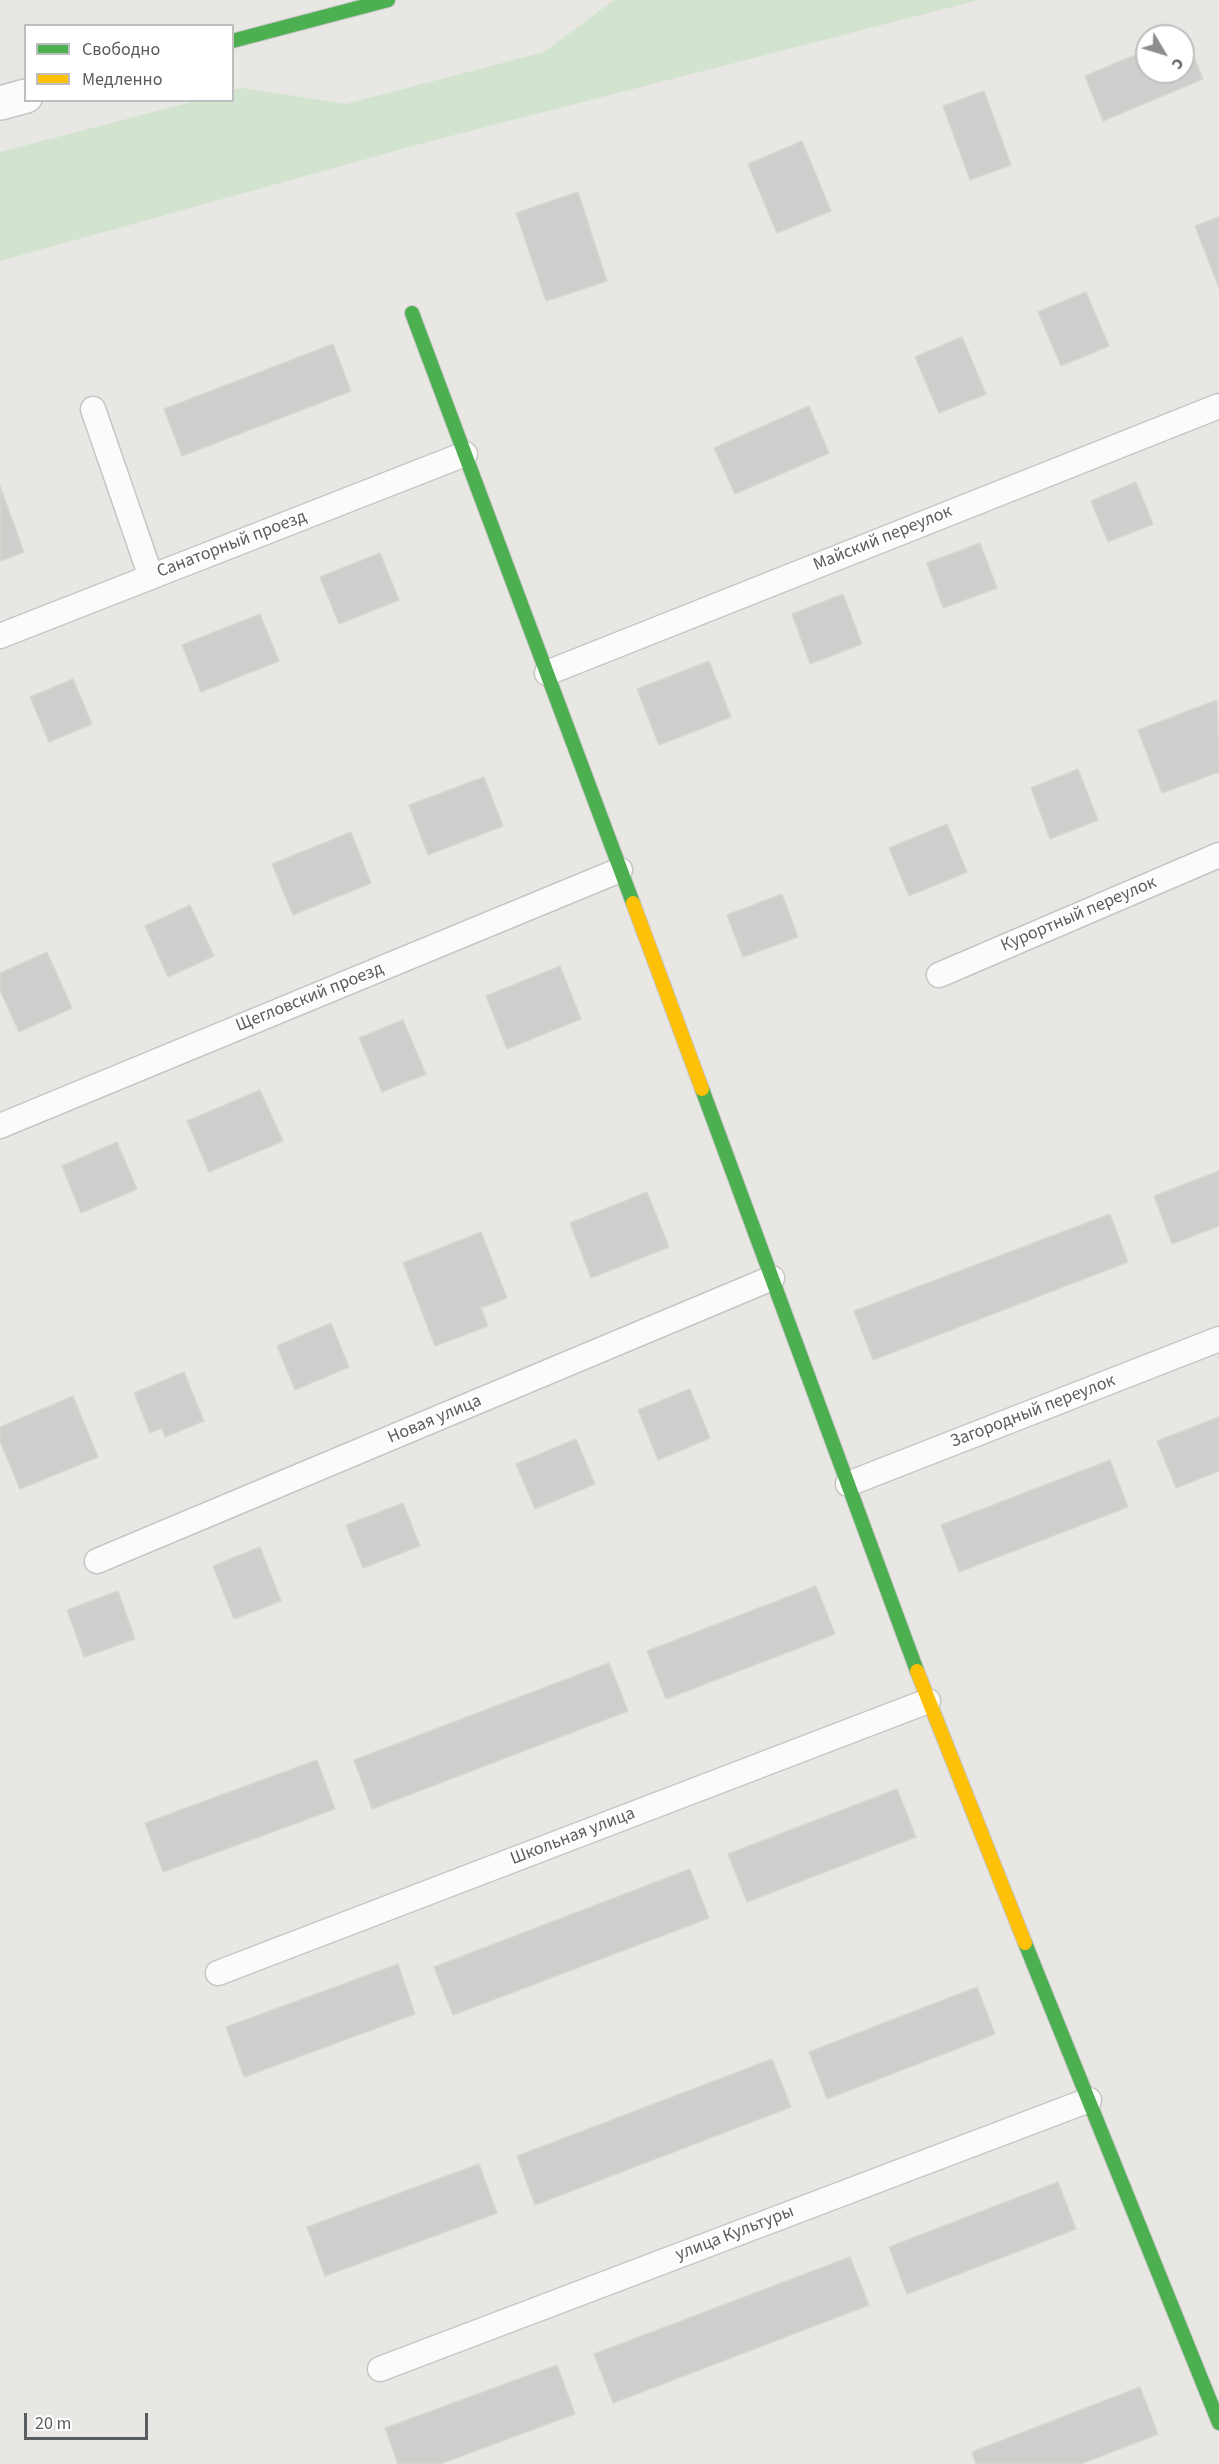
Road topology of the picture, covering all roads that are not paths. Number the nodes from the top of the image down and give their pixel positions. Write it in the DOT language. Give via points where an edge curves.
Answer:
graph roads {
  1 [pos="388,0"];
  2 [pos="234,40"];
  3 [pos="24,97"];
  4 [pos="0,103"];
  5 [pos="412,313"];
  6 [pos="1219,406"];
  7 [pos="93,409"];
  8 [pos="465,454"];
  9 [pos="151,577"];
  10 [pos="0,636"];
  11 [pos="547,673"];
  12 [pos="1219,855"];
  13 [pos="620,870"];
  14 [pos="939,975"];
  15 [pos="0,1126"];
  16 [pos="772,1278"];
  17 [pos="1219,1339"];
  18 [pos="848,1484"];
  19 [pos="97,1561"];
  20 [pos="928,1701"];
  21 [pos="219,1973"];
  22 [pos="1089,2100"];
  23 [pos="380,2369"];
  24 [pos="1219,2423"];
  1 -- 2 [label="street"];
  3 -- 4 [label="street"];
  5 -- 8 [label="street"];
  6 -- 11 [label="lane, Майский переулок"];
  7 -- 9 [label="lane"];
  8 -- 9 [label="lane, Санаторный проезд"];
  8 -- 11 [label="street"];
  9 -- 10 [label="lane, Санаторный проезд"];
  11 -- 13 [label="street"];
  12 -- 14 [label="lane, Курортный переулок"];
  13 -- 15 [label="lane, Щегловский проезд"];
  13 -- 16 [label="street"];
  16 -- 18 [label="street"];
  16 -- 19 [label="lane, Новая улица"];
  17 -- 18 [label="lane, Загородный переулок"];
  18 -- 20 [label="street"];
  20 -- 21 [label="lane, Школьная улица"];
  20 -- 22 [label="street"];
  22 -- 23 [label="lane, улица Культуры"];
  22 -- 24 [label="street"];
}
